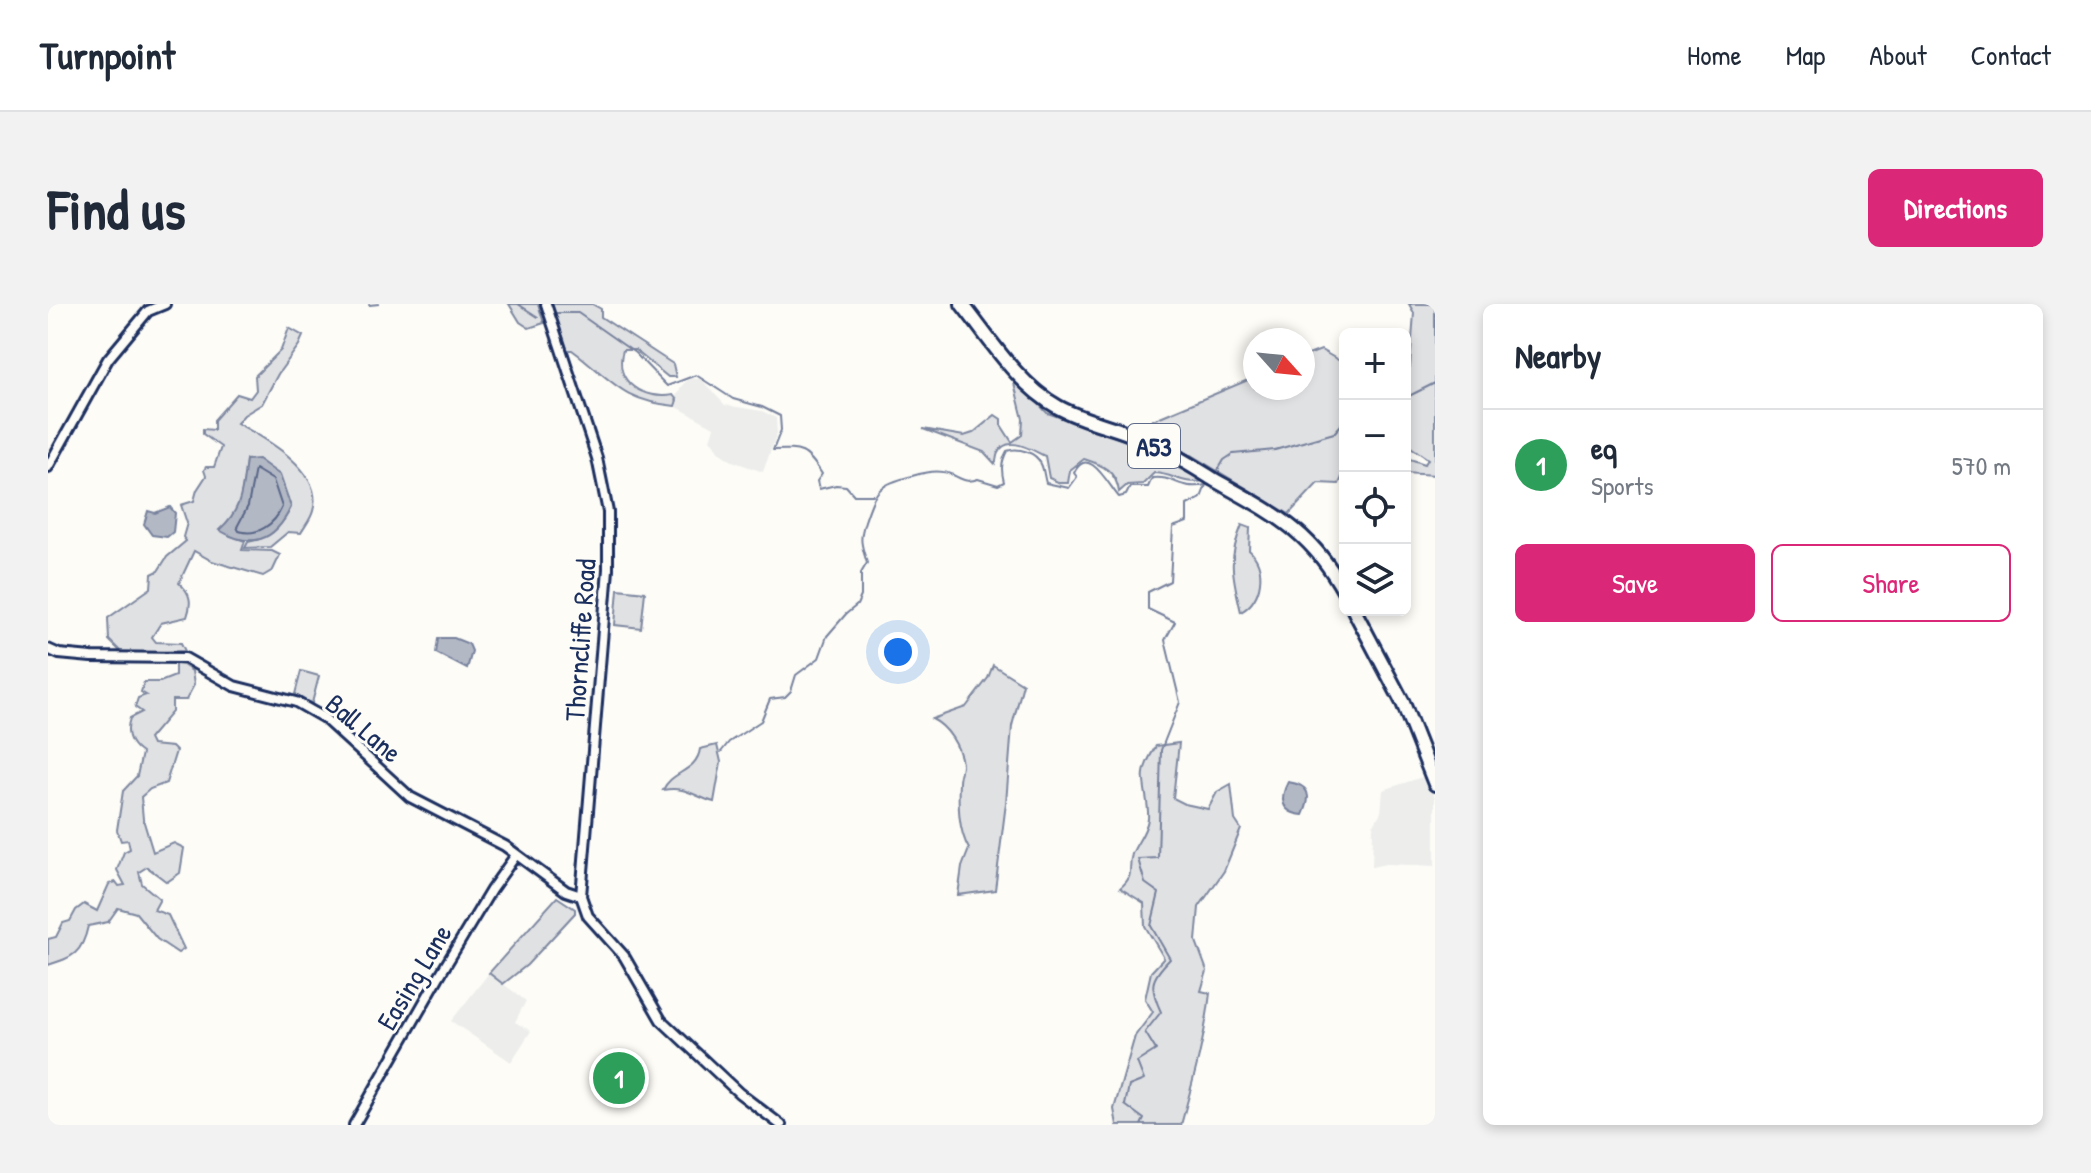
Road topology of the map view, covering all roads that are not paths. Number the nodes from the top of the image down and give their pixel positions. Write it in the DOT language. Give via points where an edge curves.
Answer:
graph roads {
  1 [pos="165,304"];
  2 [pos="546,304"];
  3 [pos="962,304"];
  4 [pos="48,467"];
  5 [pos="1339,582"];
  6 [pos="1357,616"];
  7 [pos="48,649"];
  8 [pos="1435,784"];
  9 [pos="516,855"];
  10 [pos="581,896"];
  11 [pos="354,1125"];
  12 [pos="781,1125"];
  1 -- 4 [label="street" via="148,311 108,359"];
  2 -- 10 [label="street, Thorncliffe Road" via="597,458 608,512"];
  3 -- 5 [label="highway, A53" via="1040,396 1143,439 1277,516 1311,543"];
  6 -- 8 [label="highway" via="1403,703"];
  7 -- 9 [label="street, Ball Lane" via="91,657 185,658 234,686 296,702 324,718 410,797"];
  9 -- 10 [label="street, Ball Lane"];
  9 -- 11 [label="street, Easing Lane"];
  10 -- 12 [label="street" via="588,916 632,969 661,1020"];
}
